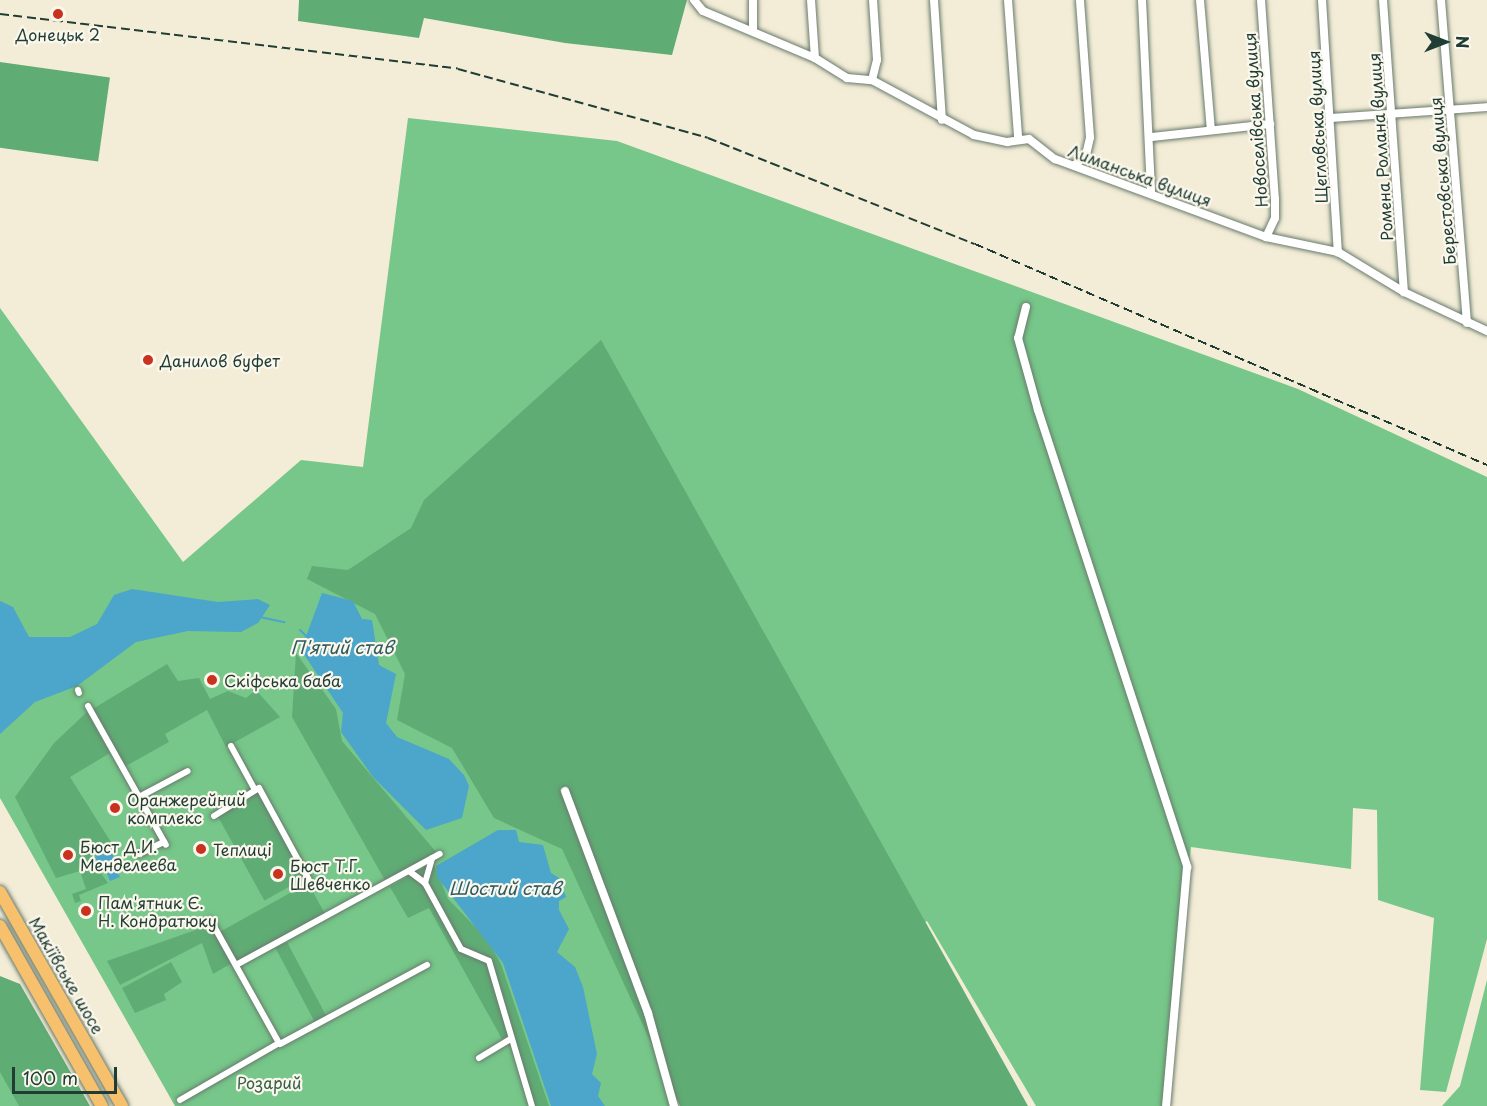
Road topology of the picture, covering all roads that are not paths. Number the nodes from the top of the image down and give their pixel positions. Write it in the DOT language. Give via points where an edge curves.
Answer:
graph roads {
  1 [pos="694,0"];
  2 [pos="753,0"];
  3 [pos="811,0"];
  4 [pos="873,0"];
  5 [pos="934,0"];
  6 [pos="1008,0"];
  7 [pos="1080,0"];
  8 [pos="1142,0"];
  9 [pos="1200,0"];
  10 [pos="1261,0"];
  11 [pos="1322,0"];
  12 [pos="1383,0"];
  13 [pos="1441,0"];
  14 [pos="753,30"];
  15 [pos="815,58"];
  16 [pos="872,80"];
  17 [pos="1487,107"];
  18 [pos="1449,110"];
  19 [pos="1391,116"];
  20 [pos="1330,118"];
  21 [pos="942,120"];
  22 [pos="1270,124"];
  23 [pos="1211,130"];
  24 [pos="1018,136"];
  25 [pos="1152,137"];
  26 [pos="1076,164"];
  27 [pos="1151,191"];
  28 [pos="1266,237"];
  29 [pos="1338,252"];
  30 [pos="1404,292"];
  31 [pos="1026,307"];
  32 [pos="1467,323"];
  33 [pos="1487,331"];
  34 [pos="86,706"];
  35 [pos="231,746"];
  36 [pos="188,771"];
  37 [pos="255,790"];
  38 [pos="565,791"];
  39 [pos="139,797"];
  40 [pos="214,816"];
  41 [pos="140,854"];
  42 [pos="440,854"];
  43 [pos="432,858"];
  44 [pos="409,871"];
  45 [pos="309,880"];
  46 [pos="425,883"];
  47 [pos="0,892"];
  48 [pos="211,921"];
  49 [pos="0,926"];
  50 [pos="236,965"];
  51 [pos="427,965"];
  52 [pos="511,1039"];
  53 [pos="280,1044"];
  54 [pos="478,1058"];
  55 [pos="180,1100"];
  56 [pos="102,1106"];
  57 [pos="122,1106"];
  58 [pos="532,1106"];
  59 [pos="674,1106"];
  60 [pos="1166,1106"];
  1 -- 14 [label="street" via="703,11"];
  2 -- 14 [label="street"];
  3 -- 15 [label="street"];
  4 -- 16 [label="street" via="878,60"];
  5 -- 21 [label="street"];
  6 -- 24 [label="street"];
  7 -- 26 [label="street" via="1090,137 1086,155"];
  8 -- 25 [label="street"];
  9 -- 23 [label="street"];
  10 -- 22 [label="street, Новоселівська вулиця"];
  11 -- 20 [label="street, Щегловська вулиця"];
  12 -- 19 [label="street, Ромена Роллана вулиця"];
  13 -- 18 [label="street, Берестовська вулиця"];
  14 -- 15 [label="street"];
  15 -- 16 [label="street" via="847,78"];
  16 -- 21 [label="street"];
  17 -- 18 [label="street"];
  18 -- 19 [label="street"];
  18 -- 32 [label="street, Берестовська вулиця"];
  19 -- 20 [label="street"];
  19 -- 30 [label="street, Ромена Роллана вулиця"];
  20 -- 29 [label="street, Щегловська вулиця"];
  21 -- 24 [label="street" via="993,140"];
  22 -- 23 [label="street"];
  22 -- 28 [label="street, Новоселівська вулиця" via="1275,218"];
  23 -- 25 [label="street"];
  24 -- 26 [label="street, Лиманська вулиця" via="1055,159"];
  25 -- 27 [label="street"];
  26 -- 27 [label="street, Лиманська вулиця"];
  27 -- 28 [label="street, Лиманська вулиця"];
  28 -- 29 [label="street, Лиманська вулиця"];
  29 -- 30 [label="street, Лиманська вулиця"];
  30 -- 32 [label="street, Лиманська вулиця"];
  31 -- 60 [label="street" via="1018,338 1038,410 1187,867"];
  32 -- 33 [label="street, Лиманська вулиця"];
  34 -- 39 [label="street"];
  35 -- 37 [label="street"];
  36 -- 39 [label="street"];
  37 -- 40 [label="street"];
  37 -- 45 [label="street"];
  38 -- 59 [label="street" via="648,1013"];
  39 -- 41 [label="street" via="165,844"];
  42 -- 43 [label="street"];
  43 -- 44 [label="street"];
  43 -- 46 [label="street"];
  44 -- 46 [label="street"];
  44 -- 50 [label="street"];
  46 -- 52 [label="street" via="461,949 489,961"];
  47 -- 57 [label="main road, Макіївське шосе"];
  48 -- 50 [label="street"];
  49 -- 56 [label="main road, Макіївське шосе"];
  50 -- 55 [label="street" via="279,1043"];
  51 -- 53 [label="street"];
  52 -- 54 [label="street"];
  52 -- 58 [label="street"];
}
